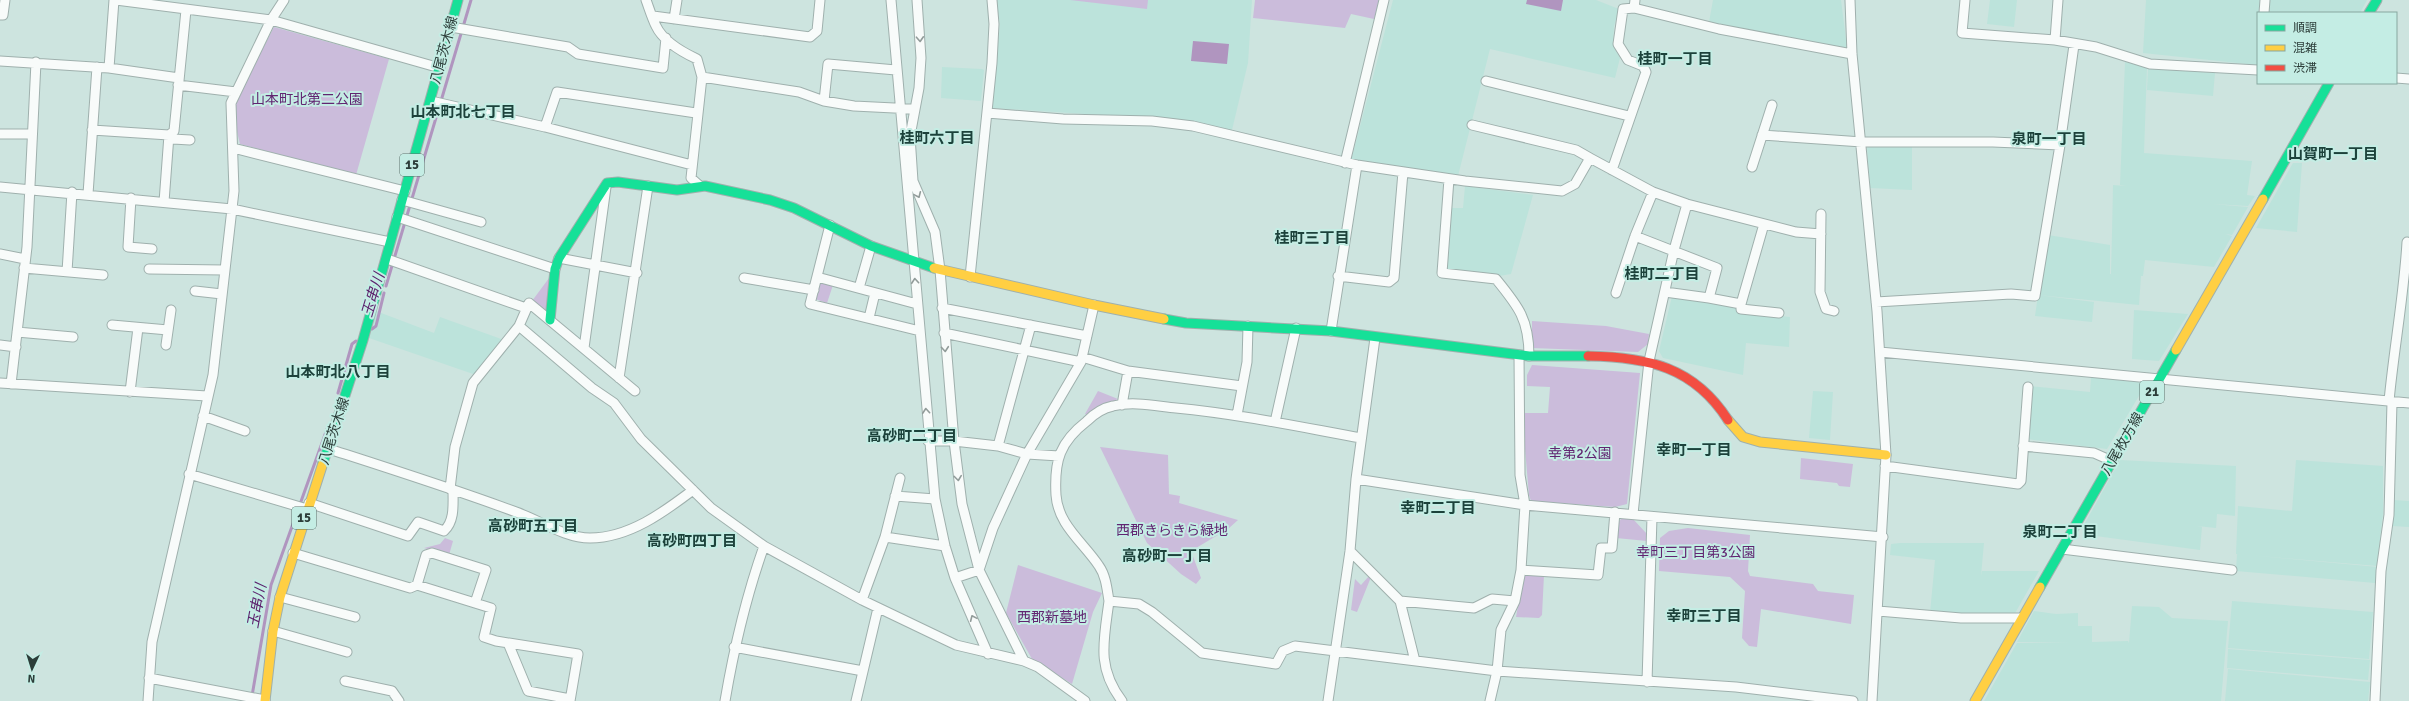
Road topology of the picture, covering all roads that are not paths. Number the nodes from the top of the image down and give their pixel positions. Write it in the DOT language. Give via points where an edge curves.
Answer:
graph roads {
  1 [pos="5,0"];
  2 [pos="115,0"];
  3 [pos="284,0"];
  4 [pos="456,0"];
  5 [pos="646,0"];
  6 [pos="677,0"];
  7 [pos="820,0"];
  8 [pos="891,0"];
  9 [pos="917,0"];
  10 [pos="992,0"];
  11 [pos="1384,0"];
  12 [pos="1850,0"];
  13 [pos="1965,0"];
  14 [pos="2058,0"];
  15 [pos="2265,0"];
  16 [pos="2376,0"];
  17 [pos="1635,4"];
  18 [pos="186,10"];
  19 [pos="2264,12"];
  20 [pos="2370,12"];
  21 [pos="0,15"];
  22 [pos="653,16"];
  23 [pos="674,19"];
  24 [pos="271,20"];
  25 [pos="459,29"];
  26 [pos="666,38"];
  27 [pos="2054,40"];
  28 [pos="2074,45"];
  29 [pos="1852,54"];
  30 [pos="0,61"];
  31 [pos="36,62"];
  32 [pos="97,67"];
  33 [pos="109,68"];
  34 [pos="440,68"];
  35 [pos="896,70"];
  36 [pos="2257,70"];
  37 [pos="702,77"];
  38 [pos="2397,78"];
  39 [pos="2409,79"];
  40 [pos="179,81"];
  41 [pos="1486,81"];
  42 [pos="2328,84"];
  43 [pos="236,92"];
  44 [pos="433,101"];
  45 [pos="824,101"];
  46 [pos="1772,105"];
  47 [pos="899,108"];
  48 [pos="914,109"];
  49 [pos="696,113"];
  50 [pos="987,113"];
  51 [pos="1629,116"];
  52 [pos="1472,125"];
  53 [pos="545,127"];
  54 [pos="92,130"];
  55 [pos="0,134"];
  56 [pos="32,134"];
  57 [pos="169,135"];
  58 [pos="1762,135"];
  59 [pos="190,140"];
  60 [pos="1862,142"];
  61 [pos="2060,146"];
  62 [pos="233,148"];
  63 [pos="1590,158"];
  64 [pos="1346,163"];
  65 [pos="692,165"];
  66 [pos="1357,165"];
  67 [pos="1752,167"];
  68 [pos="1612,170"];
  69 [pos="1403,172"];
  70 [pos="1449,179"];
  71 [pos="606,183"];
  72 [pos="648,186"];
  73 [pos="700,186"];
  74 [pos="0,187"];
  75 [pos="29,189"];
  76 [pos="72,192"];
  77 [pos="1653,192"];
  78 [pos="88,194"];
  79 [pos="404,197"];
  80 [pos="131,198"];
  81 [pos="164,202"];
  82 [pos="1687,204"];
  83 [pos="232,209"];
  84 [pos="1821,214"];
  85 [pos="401,219"];
  86 [pos="481,222"];
  87 [pos="1764,224"];
  88 [pos="830,226"];
  89 [pos="1822,234"];
  90 [pos="1635,236"];
  91 [pos="390,242"];
  92 [pos="2407,242"];
  93 [pos="871,246"];
  94 [pos="152,249"];
  95 [pos="1674,250"];
  96 [pos="0,254"];
  97 [pos="559,258"];
  98 [pos="387,259"];
  99 [pos="913,262"];
  100 [pos="25,263"];
  101 [pos="596,265"];
  102 [pos="149,269"];
  103 [pos="555,269"];
  104 [pos="224,270"];
  105 [pos="940,270"];
  106 [pos="67,272"];
  107 [pos="637,273"];
  108 [pos="103,275"];
  109 [pos="1338,276"];
  110 [pos="817,277"];
  111 [pos="970,277"];
  112 [pos="744,278"];
  113 [pos="859,288"];
  114 [pos="195,290"];
  115 [pos="814,290"];
  116 [pos="1665,292"];
  117 [pos="875,293"];
  118 [pos="1616,293"];
  119 [pos="222,294"];
  120 [pos="1709,298"];
  121 [pos="1876,302"];
  122 [pos="917,304"];
  123 [pos="1741,304"];
  124 [pos="1094,305"];
  125 [pos="526,308"];
  126 [pos="942,308"];
  127 [pos="171,310"];
  128 [pos="1834,311"];
  129 [pos="1779,313"];
  130 [pos="869,318"];
  131 [pos="550,320"];
  132 [pos="112,325"];
  133 [pos="1031,325"];
  134 [pos="519,326"];
  135 [pos="1248,326"];
  136 [pos="138,328"];
  137 [pos="1296,328"];
  138 [pos="168,330"];
  139 [pos="920,331"];
  140 [pos="1330,331"];
  141 [pos="17,332"];
  142 [pos="944,333"];
  143 [pos="1087,336"];
  144 [pos="73,337"];
  145 [pos="1375,338"];
  146 [pos="0,345"];
  147 [pos="166,346"];
  148 [pos="16,347"];
  149 [pos="584,348"];
  150 [pos="1024,350"];
  151 [pos="1880,352"];
  152 [pos="1519,355"];
  153 [pos="1529,356"];
  154 [pos="1082,360"];
  155 [pos="1649,361"];
  156 [pos="1128,371"];
  157 [pos="619,378"];
  158 [pos="2159,380"];
  159 [pos="0,383"];
  160 [pos="11,384"];
  161 [pos="1242,386"];
  162 [pos="2028,387"];
  163 [pos="635,391"];
  164 [pos="130,392"];
  165 [pos="207,396"];
  166 [pos="2390,402"];
  167 [pos="2409,403"];
  168 [pos="1122,405"];
  169 [pos="1237,415"];
  170 [pos="203,416"];
  171 [pos="1275,422"];
  172 [pos="245,431"];
  173 [pos="1361,438"];
  174 [pos="928,441"];
  175 [pos="954,441"];
  176 [pos="998,446"];
  177 [pos="2023,446"];
  178 [pos="329,449"];
  179 [pos="1027,454"];
  180 [pos="1886,455"];
  181 [pos="1059,456"];
  182 [pos="2112,461"];
  183 [pos="1885,466"];
  184 [pos="189,474"];
  185 [pos="900,478"];
  186 [pos="1356,479"];
  187 [pos="452,490"];
  188 [pos="693,490"];
  189 [pos="895,496"];
  190 [pos="935,499"];
  191 [pos="1525,505"];
  192 [pos="308,507"];
  193 [pos="1615,512"];
  194 [pos="1633,514"];
  195 [pos="1652,517"];
  196 [pos="885,537"];
  197 [pos="1883,537"];
  198 [pos="764,546"];
  199 [pos="944,546"];
  200 [pos="2062,549"];
  201 [pos="1350,551"];
  202 [pos="293,553"];
  203 [pos="979,570"];
  204 [pos="1521,570"];
  205 [pos="2232,570"];
  206 [pos="955,578"];
  207 [pos="417,585"];
  208 [pos="280,596"];
  209 [pos="862,600"];
  210 [pos="1109,601"];
  211 [pos="1400,601"];
  212 [pos="1515,601"];
  213 [pos="475,603"];
  214 [pos="878,608"];
  215 [pos="1878,611"];
  216 [pos="355,617"];
  217 [pos="2022,618"];
  218 [pos="273,631"];
  219 [pos="508,643"];
  220 [pos="734,647"];
  221 [pos="1336,650"];
  222 [pos="347,652"];
  223 [pos="988,654"];
  224 [pos="1024,661"];
  225 [pos="1415,661"];
  226 [pos="863,671"];
  227 [pos="1497,671"];
  228 [pos="148,678"];
  229 [pos="345,681"];
  230 [pos="1647,682"];
  231 [pos="259,699"];
  232 [pos="570,700"];
  233 [pos="148,701"];
  234 [pos="399,701"];
  235 [pos="725,701"];
  236 [pos="856,701"];
  237 [pos="1085,701"];
  238 [pos="1122,701"];
  239 [pos="1328,701"];
  240 [pos="1490,701"];
  241 [pos="1853,701"];
  242 [pos="1872,701"];
  243 [pos="1975,701"];
  244 [pos="2375,701"];
  1 -- 21 [label="street" via="3,15"];
  2 -- 18 [label="street"];
  2 -- 33 [label="street"];
  3 -- 24 [label="street"];
  4 -- 25 [label="street, 八尾茨木線 / 15"];
  5 -- 22 [label="street"];
  6 -- 23 [label="street"];
  7 -- 23 [label="street" via="817,31 810,37"];
  8 -- 35 [label="street"];
  9 -- 48 [label="street, one-way" via="921,58 919,88"];
  10 -- 50 [label="street" via="994,24"];
  11 -- 64 [label="street"];
  12 -- 29 [label="street"];
  13 -- 27 [label="street" via="1962,33"];
  14 -- 27 [label="street"];
  15 -- 19 [label="street"];
  16 -- 20 [label="street"];
  17 -- 29 [label="street" via="1719,29"];
  17 -- 51 [label="street" via="1623,10 1618,44 1628,60 1643,66 1646,72"];
  18 -- 24 [label="street"];
  18 -- 40 [label="street"];
  22 -- 23 [label="street"];
  22 -- 26 [label="street" via="656,26"];
  24 -- 34 [label="street"];
  24 -- 43 [label="street"];
  25 -- 26 [label="street" via="568,47 578,54 663,68"];
  25 -- 34 [label="street, 八尾茨木線 / 15"];
  26 -- 37 [label="street" via="681,51 697,59"];
  27 -- 28 [label="street"];
  28 -- 36 [label="street" via="2096,48 2150,64"];
  28 -- 61 [label="street"];
  29 -- 60 [label="street"];
  30 -- 31 [label="street"];
  31 -- 32 [label="street"];
  31 -- 56 [label="street"];
  32 -- 33 [label="street"];
  32 -- 54 [label="street"];
  33 -- 40 [label="street"];
  34 -- 44 [label="street, 八尾茨木線 / 15"];
  35 -- 45 [label="street" via="828,64"];
  35 -- 47 [label="street"];
  37 -- 45 [label="street" via="799,92"];
  37 -- 49 [label="street"];
  38 -- 39 [label="street"];
  40 -- 43 [label="street"];
  40 -- 57 [label="street" via="174,131"];
  41 -- 51 [label="street"];
  42 -- 158 [label="street, 八尾枚方線 / 21"];
  43 -- 62 [label="street" via="230,114"];
  44 -- 53 [label="street"];
  44 -- 79 [label="street, 八尾茨木線 / 15"];
  45 -- 47 [label="street" via="854,106"];
  46 -- 58 [label="street"];
  47 -- 48 [label="street"];
  47 -- 99 [label="street"];
  48 -- 105 [label="street, one-way" via="910,136 913,181 917,195 931,220"];
  49 -- 53 [label="street" via="557,92"];
  49 -- 65 [label="street"];
  50 -- 64 [label="street" via="1063,119 1152,121 1193,126"];
  50 -- 111 [label="street"];
  51 -- 68 [label="street"];
  52 -- 63 [label="street" via="1576,150"];
  53 -- 65 [label="street"];
  54 -- 57 [label="street"];
  54 -- 78 [label="street"];
  55 -- 56 [label="street"];
  56 -- 75 [label="street"];
  57 -- 59 [label="street"];
  57 -- 81 [label="street"];
  58 -- 60 [label="street"];
  58 -- 67 [label="street"];
  60 -- 61 [label="street" via="1993,142"];
  60 -- 121 [label="street"];
  61 -- 121 [label="street" via="2035,296 2010,294"];
  62 -- 79 [label="street"];
  62 -- 83 [label="street"];
  63 -- 68 [label="street"];
  63 -- 70 [label="street" via="1575,184 1562,191"];
  64 -- 66 [label="street"];
  65 -- 73 [label="street" via="691,178"];
  66 -- 69 [label="street"];
  66 -- 109 [label="street"];
  68 -- 77 [label="street"];
  69 -- 70 [label="street"];
  69 -- 109 [label="street" via="1394,278 1388,282"];
  70 -- 153 [label="street" via="1442,274 1496,278 1524,316 1529,338"];
  71 -- 72 [label="street"];
  71 -- 97 [label="street"];
  71 -- 101 [label="street"];
  72 -- 73 [label="street" via="677,190"];
  72 -- 107 [label="street"];
  73 -- 88 [label="street" via="770,200 794,208"];
  74 -- 75 [label="street"];
  75 -- 76 [label="street"];
  75 -- 100 [label="street"];
  76 -- 78 [label="street"];
  76 -- 106 [label="street"];
  77 -- 82 [label="street"];
  77 -- 90 [label="street"];
  78 -- 80 [label="street"];
  79 -- 85 [label="street, 八尾茨木線 / 15"];
  79 -- 86 [label="street" via="418,204"];
  80 -- 81 [label="street"];
  80 -- 94 [label="street" via="128,248"];
  81 -- 83 [label="street"];
  82 -- 87 [label="street"];
  82 -- 95 [label="street"];
  83 -- 91 [label="street"];
  83 -- 104 [label="street"];
  84 -- 89 [label="street"];
  85 -- 91 [label="street, 八尾茨木線 / 15"];
  85 -- 103 [label="street"];
  87 -- 89 [label="street" via="1796,232"];
  87 -- 123 [label="street"];
  88 -- 93 [label="street"];
  88 -- 110 [label="street"];
  89 -- 128 [label="street" via="1820,292 1826,309"];
  90 -- 95 [label="street"];
  90 -- 118 [label="street"];
  91 -- 98 [label="street, 八尾茨木線 / 15"];
  92 -- 166 [label="street" via="2405,283 2395,344"];
  93 -- 99 [label="street"];
  93 -- 113 [label="street"];
  95 -- 116 [label="street"];
  95 -- 120 [label="street" via="1716,268"];
  96 -- 100 [label="street"];
  97 -- 101 [label="street"];
  97 -- 103 [label="street"];
  98 -- 125 [label="street"];
  98 -- 178 [label="street, 八尾茨木線 / 15"];
  99 -- 105 [label="street"];
  122 -- 99 [label="street, one-way"];
  100 -- 106 [label="street"];
  100 -- 141 [label="street"];
  101 -- 107 [label="street"];
  101 -- 149 [label="street"];
  102 -- 104 [label="street"];
  103 -- 131 [label="street"];
  104 -- 119 [label="street"];
  105 -- 111 [label="street"];
  105 -- 126 [label="street"];
  106 -- 108 [label="street"];
  107 -- 157 [label="street"];
  109 -- 140 [label="street"];
  110 -- 113 [label="street"];
  110 -- 115 [label="street"];
  111 -- 124 [label="street"];
  112 -- 115 [label="street"];
  113 -- 117 [label="street"];
  114 -- 119 [label="street"];
  115 -- 130 [label="street" via="810,304"];
  116 -- 120 [label="street"];
  116 -- 155 [label="street"];
  117 -- 122 [label="street"];
  117 -- 130 [label="street"];
  119 -- 165 [label="street" via="213,375"];
  120 -- 123 [label="street"];
  121 -- 151 [label="street"];
  122 -- 139 [label="street"];
  123 -- 129 [label="street" via="1741,310"];
  124 -- 135 [label="street" via="1186,323"];
  124 -- 143 [label="street"];
  125 -- 131 [label="street" via="529,304"];
  125 -- 134 [label="street"];
  126 -- 133 [label="street"];
  126 -- 142 [label="street"];
  127 -- 138 [label="street"];
  130 -- 139 [label="street"];
  131 -- 149 [label="street"];
  132 -- 136 [label="street"];
  133 -- 143 [label="street"];
  133 -- 150 [label="street"];
  134 -- 187 [label="street" via="473,383 455,447"];
  134 -- 188 [label="street" via="592,388 614,403 641,439"];
  135 -- 137 [label="street"];
  135 -- 161 [label="street" via="1247,362"];
  136 -- 138 [label="street"];
  136 -- 164 [label="street"];
  137 -- 140 [label="street"];
  137 -- 171 [label="street"];
  138 -- 147 [label="street"];
  174 -- 139 [label="street, one-way"];
  140 -- 145 [label="street"];
  141 -- 144 [label="street"];
  141 -- 148 [label="street"];
  142 -- 150 [label="street"];
  142 -- 175 [label="street, one-way"];
  143 -- 154 [label="street"];
  145 -- 152 [label="street"];
  145 -- 173 [label="street"];
  146 -- 148 [label="street"];
  148 -- 160 [label="street"];
  149 -- 157 [label="street"];
  150 -- 154 [label="street"];
  150 -- 176 [label="street"];
  151 -- 158 [label="street"];
  151 -- 180 [label="street"];
  152 -- 153 [label="street"];
  152 -- 191 [label="street" via="1520,468"];
  153 -- 155 [label="street" via="1590,356"];
  154 -- 156 [label="street"];
  154 -- 179 [label="street"];
  155 -- 180 [label="street" via="1692,380 1718,404 1732,426 1743,437 1760,442"];
  155 -- 194 [label="street"];
  156 -- 161 [label="street"];
  156 -- 168 [label="street"];
  157 -- 163 [label="street"];
  158 -- 166 [label="street"];
  158 -- 182 [label="street, 八尾枚方線 / 21"];
  159 -- 160 [label="street"];
  160 -- 164 [label="street"];
  161 -- 169 [label="street"];
  162 -- 177 [label="street"];
  164 -- 165 [label="street"];
  165 -- 170 [label="street"];
  166 -- 167 [label="street"];
  166 -- 244 [label="street" via="2389,515 2382,572"];
  168 -- 169 [label="street" via="1136,404"];
  168 -- 181 [label="street" via="1113,406 1092,416 1066,439"];
  169 -- 171 [label="street"];
  170 -- 172 [label="street"];
  170 -- 184 [label="street"];
  171 -- 173 [label="street"];
  173 -- 186 [label="street"];
  174 -- 175 [label="street"];
  174 -- 190 [label="street"];
  175 -- 176 [label="street"];
  175 -- 203 [label="street, one-way" via="962,504"];
  176 -- 179 [label="street"];
  177 -- 182 [label="street" via="2094,453"];
  177 -- 183 [label="street" via="2021,480 2014,485"];
  178 -- 187 [label="street"];
  178 -- 192 [label="street, 八尾茨木線 / 15"];
  179 -- 181 [label="street"];
  179 -- 203 [label="street" via="993,528"];
  180 -- 183 [label="street"];
  181 -- 210 [label="street" via="1056,484 1058,511 1100,567"];
  182 -- 200 [label="street, 八尾枚方線 / 21"];
  183 -- 197 [label="street"];
  184 -- 192 [label="street" via="293,505"];
  184 -- 228 [label="street" via="152,642"];
  185 -- 189 [label="street"];
  186 -- 191 [label="street"];
  186 -- 201 [label="street"];
  187 -- 188 [label="street" via="569,533 590,538 617,533 656,518"];
  187 -- 192 [label="street" via="454,509 449,526 444,531 418,522 408,536"];
  188 -- 198 [label="street" via="711,508"];
  189 -- 190 [label="street"];
  189 -- 196 [label="street"];
  190 -- 199 [label="street"];
  191 -- 193 [label="street"];
  191 -- 204 [label="street"];
  192 -- 202 [label="street, 八尾茨木線 / 15"];
  193 -- 194 [label="street"];
  193 -- 204 [label="street" via="1612,548 1600,548 1598,575"];
  194 -- 195 [label="street"];
  195 -- 197 [label="street"];
  195 -- 230 [label="street"];
  196 -- 199 [label="street"];
  196 -- 209 [label="street"];
  197 -- 215 [label="street"];
  198 -- 209 [label="street"];
  198 -- 220 [label="street" via="749,587"];
  199 -- 206 [label="street"];
  200 -- 205 [label="street"];
  200 -- 217 [label="street, 八尾枚方線 / 21"];
  201 -- 211 [label="street"];
  201 -- 221 [label="street"];
  202 -- 207 [label="street" via="410,588"];
  202 -- 208 [label="street, 八尾茨木線 / 15"];
  203 -- 206 [label="street"];
  203 -- 224 [label="street"];
  204 -- 212 [label="street"];
  223 -- 206 [label="street, one-way"];
  207 -- 213 [label="street"];
  207 -- 213 [label="street" via="426,555 432,553 486,570"];
  208 -- 216 [label="street"];
  208 -- 218 [label="street, 八尾茨木線 / 15"];
  209 -- 214 [label="street"];
  210 -- 221 [label="street" via="1138,604 1152,612 1202,653 1276,664 1283,651 1294,646"];
  210 -- 238 [label="street" via="1103,663 1113,690"];
  211 -- 212 [label="street" via="1474,608 1492,599"];
  211 -- 225 [label="street"];
  212 -- 227 [label="street" via="1501,630"];
  213 -- 219 [label="street" via="491,608 484,636"];
  214 -- 223 [label="street" via="956,645"];
  214 -- 226 [label="street"];
  215 -- 217 [label="street" via="1961,618"];
  215 -- 242 [label="street"];
  217 -- 243 [label="street, 八尾枚方線 / 21"];
  218 -- 222 [label="street"];
  218 -- 231 [label="street, 八尾茨木線 / 15"];
  219 -- 232 [label="street" via="528,691"];
  219 -- 232 [label="street" via="578,654"];
  220 -- 226 [label="street"];
  220 -- 235 [label="street"];
  221 -- 225 [label="street"];
  221 -- 239 [label="street"];
  223 -- 224 [label="street"];
  224 -- 237 [label="street" via="1038,667"];
  225 -- 227 [label="street"];
  226 -- 236 [label="street"];
  227 -- 230 [label="street"];
  227 -- 240 [label="street"];
  228 -- 231 [label="street"];
  228 -- 233 [label="street"];
  229 -- 234 [label="street" via="392,691"];
  230 -- 241 [label="street" via="1736,687"];
}
